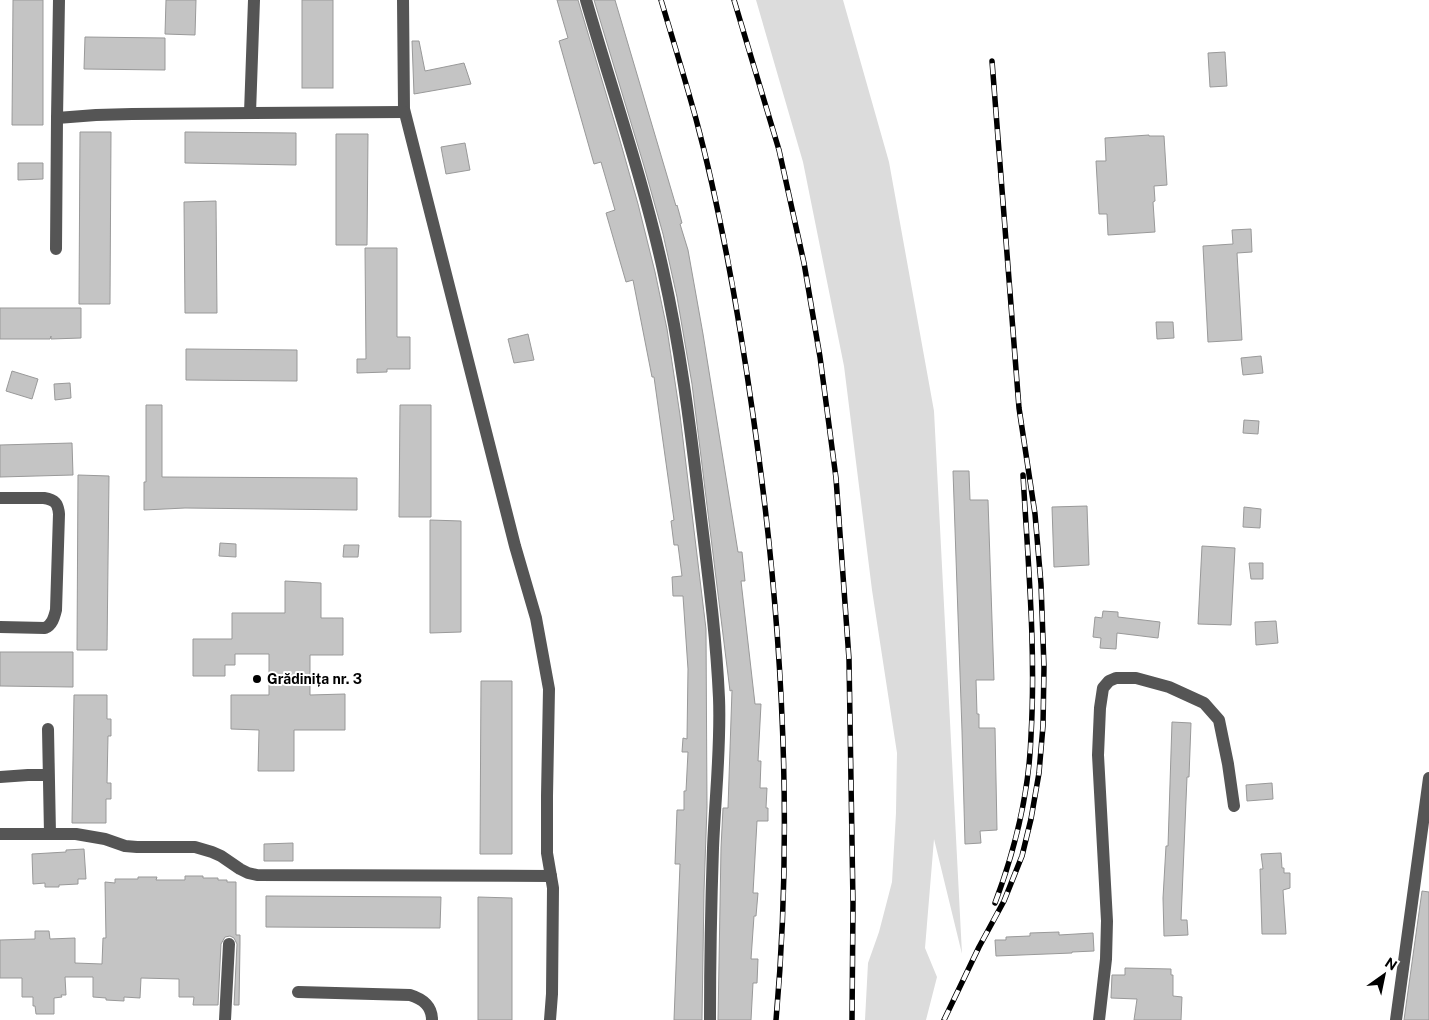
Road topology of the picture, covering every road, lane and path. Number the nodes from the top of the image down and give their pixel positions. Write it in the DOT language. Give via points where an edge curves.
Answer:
graph roads {
  1 [pos="59,0"];
  2 [pos="254,0"];
  3 [pos="403,0"];
  4 [pos="586,0"];
  5 [pos="404,112"];
  6 [pos="250,113"];
  7 [pos="57,118"];
  8 [pos="56,249"];
  9 [pos="0,498"];
  10 [pos="0,626"];
  11 [pos="48,729"];
  12 [pos="48,775"];
  13 [pos="0,777"];
  14 [pos="1429,778"];
  15 [pos="1234,806"];
  16 [pos="0,834"];
  17 [pos="50,834"];
  18 [pos="551,876"];
  19 [pos="229,944"];
  20 [pos="298,992"];
  21 [pos="225,1020"];
  22 [pos="432,1020"];
  23 [pos="550,1020"];
  24 [pos="710,1020"];
  25 [pos="1099,1020"];
  26 [pos="1396,1020"];
  1 -- 7 [label="lane"];
  2 -- 6 [label="lane"];
  3 -- 5 [label="lane"];
  4 -- 24 [label="lane" via="638,170 663,270 690,423 708,565 720,738 713,847"];
  5 -- 6 [label="lane"];
  5 -- 18 [label="lane" via="543,650 549,689 546,796 547,853"];
  6 -- 7 [label="lane"];
  7 -- 8 [label="lane"];
  9 -- 10 [label="lane" via="44,498 55,502 59,514 56,610 52,623 45,628"];
  11 -- 12 [label="lane"];
  12 -- 13 [label="lane"];
  12 -- 17 [label="lane"];
  14 -- 26 [label="lane"];
  15 -- 25 [label="lane" via="1219,720 1204,703 1168,687 1136,678 1109,681 1103,688 1100,708 1098,755 1108,921"];
  16 -- 17 [label="lane"];
  17 -- 18 [label="lane" via="76,834 125,846 195,847 222,856 240,869 257,875"];
  18 -- 23 [label="lane"];
  19 -- 21 [label="lane"];
  20 -- 22 [label="lane" via="410,995 429,1007"];
}
